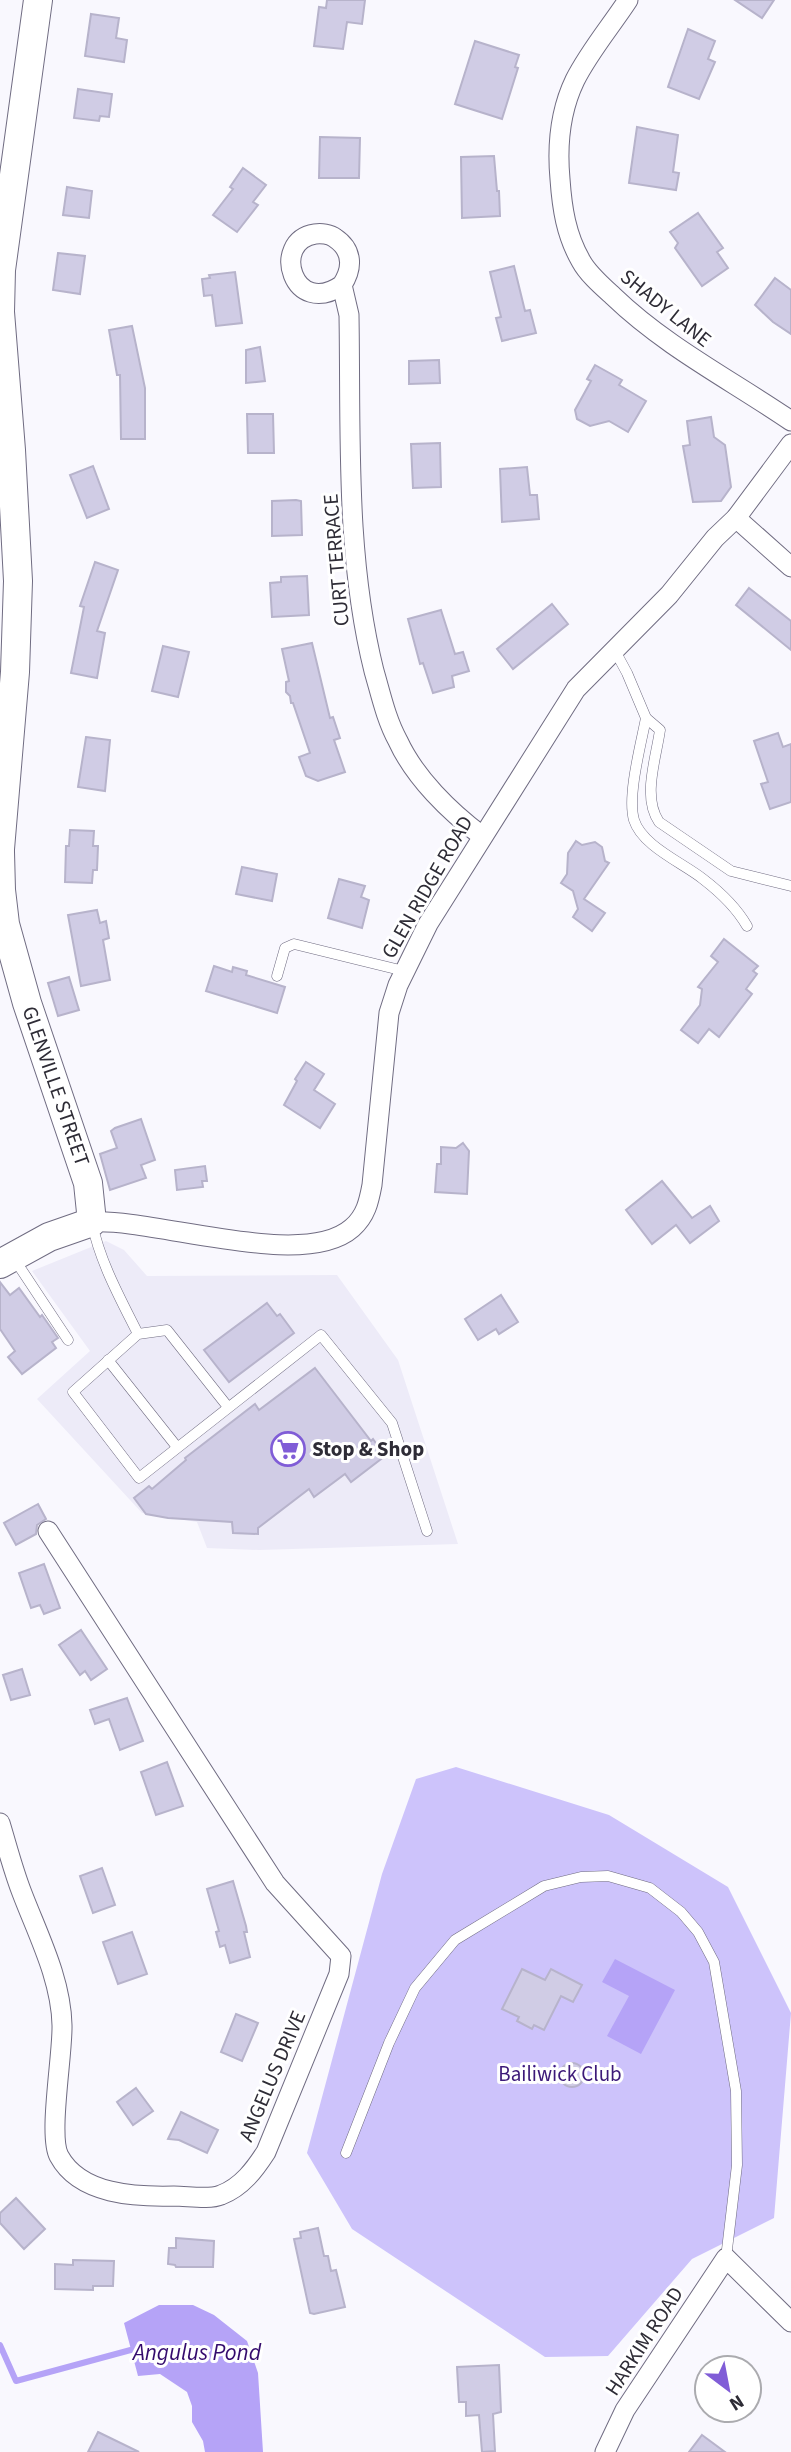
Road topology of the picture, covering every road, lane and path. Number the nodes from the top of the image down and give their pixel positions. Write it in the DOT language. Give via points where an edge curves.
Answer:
graph roads {
  1 [pos="38,0"];
  2 [pos="628,0"];
  3 [pos="342,285"];
  4 [pos="791,421"];
  5 [pos="791,444"];
  6 [pos="6,451"];
  7 [pos="736,518"];
  8 [pos="791,567"];
  9 [pos="614,648"];
  10 [pos="646,718"];
  11 [pos="482,836"];
  12 [pos="0,850"];
  13 [pos="791,886"];
  14 [pos="747,926"];
  15 [pos="404,971"];
  16 [pos="277,976"];
  17 [pos="92,1222"];
  18 [pos="6,1261"];
  19 [pos="138,1334"];
  20 [pos="68,1340"];
  21 [pos="108,1360"];
  22 [pos="228,1408"];
  23 [pos="177,1447"];
  24 [pos="48,1531"];
  25 [pos="427,1531"];
  26 [pos="0,1823"];
  27 [pos="346,2153"];
  28 [pos="726,2258"];
  29 [pos="791,2322"];
  30 [pos="605,2452"];
  1 -- 6 [label="main road, GLENVILLE STREET" via="1,270"];
  2 -- 4 [label="street, SHADY LANE" via="576,79 565,107 559,169 568,232 582,263 632,315"];
  3 -- 11 [label="street, CURT TERRACE" via="348,315 353,538 359,597 385,713 412,766 466,825"];
  5 -- 7 [label="street, GLEN RIDGE ROAD"];
  6 -- 12 [label="main road, GLENVILLE STREET" via="15,680"];
  7 -- 8 [label="street"];
  7 -- 9 [label="street, GLEN RIDGE ROAD" via="669,595"];
  9 -- 10 [label="lane"];
  9 -- 11 [label="street, GLEN RIDGE ROAD" via="576,689"];
  10 -- 13 [label="lane" via="660,730 650,799 659,822 731,871"];
  10 -- 14 [label="lane" via="632,798 634,822 652,844 737,909"];
  11 -- 15 [label="street, GLEN RIDGE ROAD"];
  12 -- 17 [label="main road, GLENVILLE STREET" via="8,934 88,1183"];
  15 -- 16 [label="lane" via="294,944 285,948"];
  15 -- 17 [label="street, GLEN RIDGE ROAD" via="389,1013 372,1185 367,1208 350,1230 334,1239 304,1244 250,1242"];
  17 -- 18 [label="main road" via="49,1237"];
  17 -- 19 [label="lane" via="100,1252"];
  18 -- 20 [label="lane"];
  19 -- 21 [label="lane"];
  19 -- 22 [label="lane" via="167,1330"];
  21 -- 23 [label="lane"];
  21 -- 23 [label="lane" via="73,1392 139,1478"];
  22 -- 23 [label="lane"];
  22 -- 25 [label="lane" via="321,1335 392,1423"];
  24 -- 26 [label="street, ANGELUS DRIVE" via="268,1872 341,1956 340,1974 266,2152 240,2184 220,2196 117,2193 75,2175 57,2154 62,2023 48,1958"];
  27 -- 28 [label="lane" via="415,1988 454,1940 544,1886 608,1876 650,1888 681,1912 714,1962 736,2091 737,2165"];
  28 -- 29 [label="street"];
  28 -- 30 [label="street, HARKIM ROAD" via="625,2410"];
}
